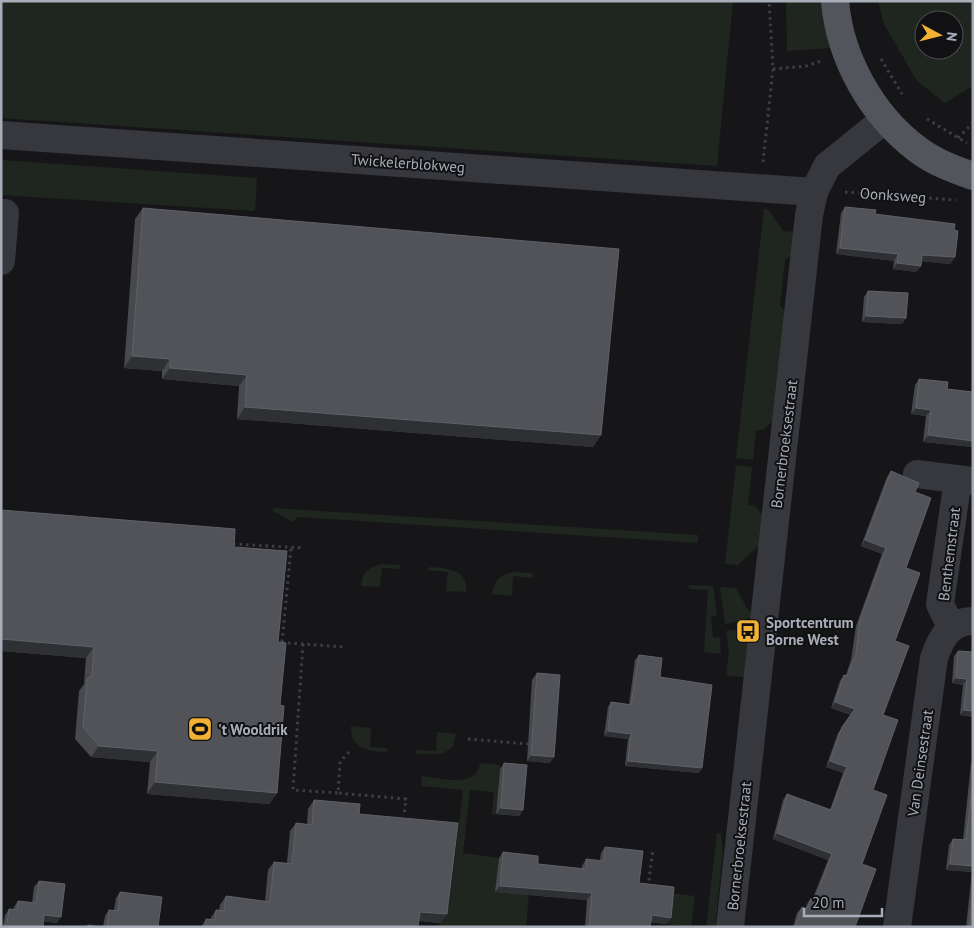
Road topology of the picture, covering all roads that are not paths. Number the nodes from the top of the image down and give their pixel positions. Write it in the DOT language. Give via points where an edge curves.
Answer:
graph roads {
  1 [pos="835,1"];
  2 [pos="884,120"];
  3 [pos="1,135"];
  4 [pos="968,188"];
  5 [pos="814,192"];
  6 [pos="1,213"];
  7 [pos="1,261"];
  8 [pos="918,474"];
  9 [pos="966,480"];
  10 [pos="962,624"];
  11 [pos="730,927"];
  12 [pos="897,927"];
  1 -- 2 [label="main road" via="847,52 863,89"];
  2 -- 4 [label="main road" via="918,150 945,166"];
  2 -- 5 [label="street, Bornerbroeksestraat" via="827,166"];
  3 -- 5 [label="street, Twickelerblokweg"];
  5 -- 11 [label="street, Bornerbroeksestraat"];
  6 -- 7 [label="street" via="5,213"];
  8 -- 9 [label="street, Benthemstraat"];
  9 -- 10 [label="street, Benthemstraat" via="940,604"];
  10 -- 12 [label="street, Van Deinsestraat" via="940,641 934,658"];
}
